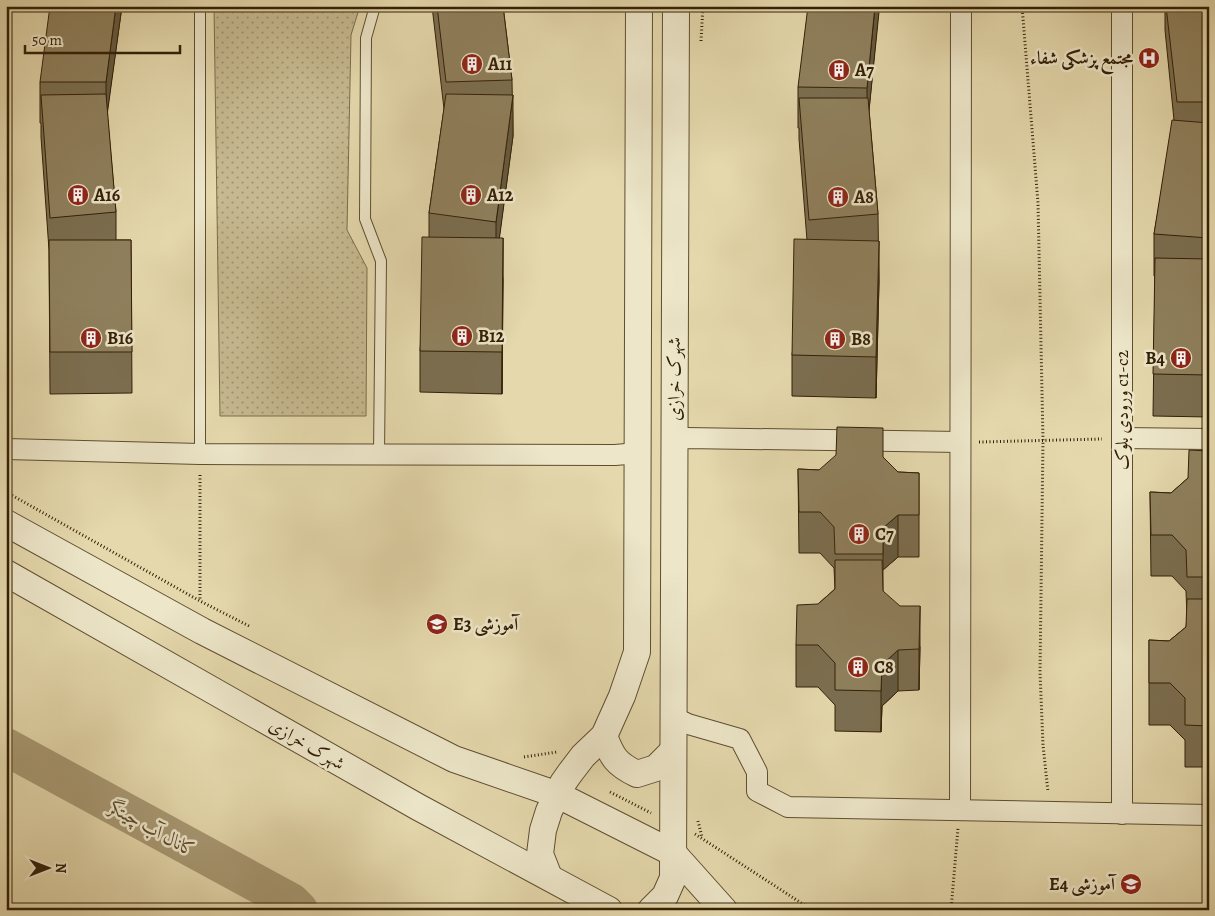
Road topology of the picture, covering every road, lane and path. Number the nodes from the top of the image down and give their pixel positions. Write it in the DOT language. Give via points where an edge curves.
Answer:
graph roads {
  1 [pos="200,6"];
  2 [pos="375,6"];
  3 [pos="639,6"];
  4 [pos="676,6"];
  5 [pos="961,6"];
  6 [pos="1022,6"];
  7 [pos="1122,6"];
  8 [pos="1122,438"];
  9 [pos="674,439"];
  10 [pos="1209,439"];
  11 [pos="1043,440"];
  12 [pos="960,442"];
  13 [pos="6,449"];
  14 [pos="638,453"];
  15 [pos="200,454"];
  16 [pos="379,454"];
  17 [pos="6,492"];
  18 [pos="6,523"];
  19 [pos="6,574"];
  20 [pos="200,601"];
  21 [pos="253,628"];
  22 [pos="202,631"];
  23 [pos="672,717"];
  24 [pos="604,736"];
  25 [pos="564,746"];
  26 [pos="672,751"];
  27 [pos="515,755"];
  28 [pos="523,758"];
  29 [pos="533,761"];
  30 [pos="604,790"];
  31 [pos="558,795"];
  32 [pos="960,810"];
  33 [pos="1051,812"];
  34 [pos="1122,814"];
  35 [pos="1209,816"];
  36 [pos="672,823"];
  37 [pos="672,853"];
  38 [pos="548,877"];
  39 [pos="609,910"];
  40 [pos="651,910"];
  41 [pos="724,910"];
  42 [pos="812,910"];
  43 [pos="951,910"];
  1 -- 15 [label="lane"];
  2 -- 16 [label="lane" via="366,38 365,219 381,261"];
  3 -- 14 [label="street, شهرک خرازی"];
  4 -- 9 [label="street, شهرک خرازی"];
  5 -- 12 [label="street"];
  6 -- 11 [label="path" via="1038,203"];
  7 -- 8 [label="street, ورودی بلوک c1-c2"];
  8 -- 10 [label="street"];
  8 -- 11 [label="path"];
  8 -- 34 [label="street, ورودی بلوک c1-c2"];
  9 -- 12 [label="street"];
  9 -- 23 [label="street, شهرک خرازی"];
  11 -- 12 [label="path"];
  11 -- 33 [label="path" via="1040,672 1043,745"];
  12 -- 32 [label="street"];
  13 -- 15 [label="street"];
  14 -- 16 [label="street" via="615,456"];
  14 -- 24 [label="street, شهرک خرازی" via="637,652"];
  15 -- 16 [label="street"];
  15 -- 20 [label="path"];
  17 -- 20 [label="path"];
  18 -- 22 [label="street"];
  19 -- 38 [label="street, شهرک خرازی"];
  20 -- 21 [label="path"];
  20 -- 22 [label="path"];
  22 -- 31 [label="street" via="454,759"];
  23 -- 26 [label="street, شهرک خرازی"];
  23 -- 32 [label="street" via="740,740 757,772 757,791 788,807"];
  24 -- 26 [label="street" via="612,756 637,774 656,768"];
  24 -- 31 [label="street" via="583,756"];
  25 -- 28 [label="path" via="557,752"];
  26 -- 36 [label="street, شهرک خرازی"];
  27 -- 28 [label="path"];
  28 -- 29 [label="path"];
  30 -- 36 [label="path"];
  31 -- 37 [label="street"];
  31 -- 38 [label="street" via="543,830 540,854"];
  32 -- 33 [label="street"];
  32 -- 43 [label="path"];
  33 -- 34 [label="street"];
  34 -- 35 [label="street"];
  36 -- 37 [label="street, شهرک خرازی"];
  36 -- 42 [label="path" via="702,838"];
  37 -- 40 [label="street, شهرک خرازی" via="672,878 665,896"];
  37 -- 41 [label="street"];
  38 -- 39 [label="street, شهرک خرازی"];
}
